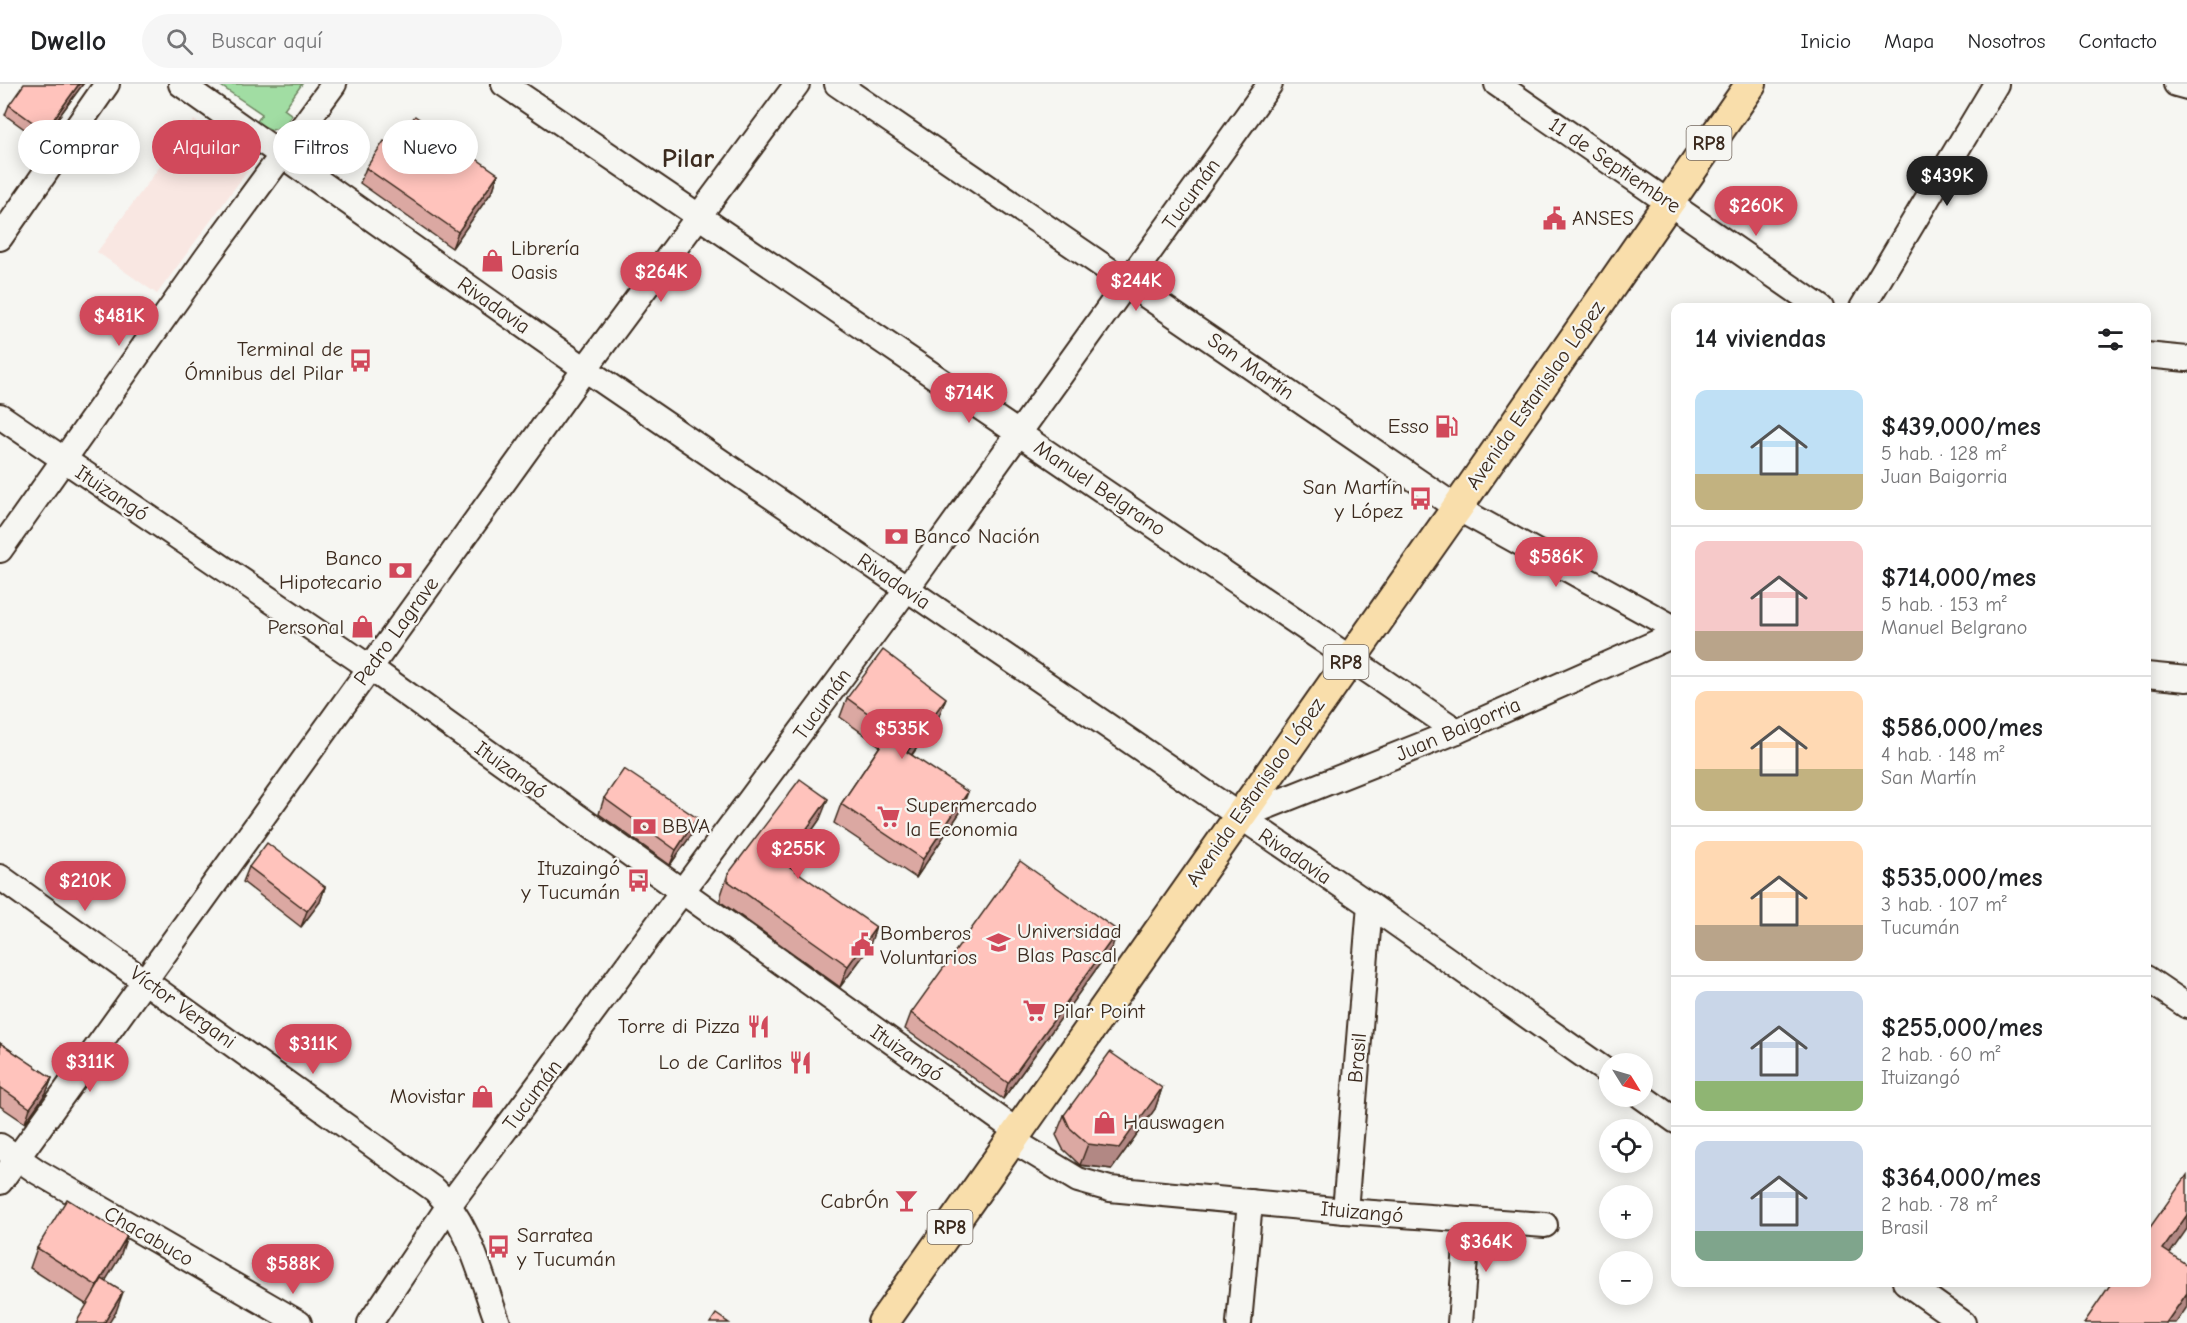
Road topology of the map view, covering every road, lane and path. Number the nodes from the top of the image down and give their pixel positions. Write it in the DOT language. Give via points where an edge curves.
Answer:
graph roads {
  1 [pos="106,84"];
  2 [pos="181,84"];
  3 [pos="334,84"];
  4 [pos="504,84"];
  5 [pos="797,84"];
  6 [pos="837,84"];
  7 [pos="1270,84"];
  8 [pos="1497,84"];
  9 [pos="1751,84"];
  10 [pos="1996,84"];
  11 [pos="2176,84"];
  12 [pos="2187,87"];
  13 [pos="309,120"];
  14 [pos="273,147"];
  15 [pos="273,170"];
  16 [pos="311,174"];
  17 [pos="1668,201"];
  18 [pos="699,216"];
  19 [pos="0,238"];
  20 [pos="1128,281"];
  21 [pos="1814,303"];
  22 [pos="1865,303"];
  23 [pos="2151,355"];
  24 [pos="2187,359"];
  25 [pos="585,369"];
  26 [pos="0,416"];
  27 [pos="1020,433"];
  28 [pos="66,460"];
  29 [pos="1457,508"];
  30 [pos="0,550"];
  31 [pos="906,590"];
  32 [pos="1671,626"];
  33 [pos="1671,636"];
  34 [pos="1349,657"];
  35 [pos="369,668"];
  36 [pos="2151,675"];
  37 [pos="2187,679"];
  38 [pos="1457,731"];
  39 [pos="1238,818"];
  40 [pos="0,877"];
  41 [pos="682,894"];
  42 [pos="1370,905"];
  43 [pos="146,981"];
  44 [pos="2151,984"];
  45 [pos="2187,1006"];
  46 [pos="1599,1066"];
  47 [pos="1653,1105"];
  48 [pos="1671,1117"];
  49 [pos="1015,1136"];
  50 [pos="8,1152"];
  51 [pos="0,1182"];
  52 [pos="1250,1202"];
  53 [pos="450,1204"];
  54 [pos="1345,1210"];
  55 [pos="1468,1221"];
  56 [pos="1545,1225"];
  57 [pos="1930,1290"];
  58 [pos="268,1313"];
  59 [pos="299,1323"];
  60 [pos="370,1323"];
  61 [pos="498,1323"];
  62 [pos="883,1323"];
  63 [pos="1239,1323"];
  64 [pos="1460,1323"];
  65 [pos="1963,1323"];
  1 -- 19 [label="street"];
  2 -- 14 [label="street, Rivadavia"];
  3 -- 13 [label="street"];
  4 -- 18 [label="street, Manuel Belgrano"];
  5 -- 18 [label="street, Pedro Lagrave"];
  6 -- 20 [label="street, San Martín"];
  7 -- 20 [label="street, Tucumán"];
  8 -- 17 [label="street, 11 de Septiembre"];
  9 -- 17 [label="main road, Avenida Estanislao López / RP8"];
  10 -- 22 [label="street"];
  11 -- 12 [label="street"];
  15 -- 28 [label="street" via="207,257"];
  16 -- 25 [label="street, Rivadavia"];
  17 -- 21 [label="street, 11 de Septiembre"];
  17 -- 29 [label="main road, Avenida Estanislao López / RP8"];
  18 -- 25 [label="street, Pedro Lagrave"];
  18 -- 27 [label="street, Manuel Belgrano"];
  20 -- 27 [label="street, Tucumán"];
  20 -- 29 [label="street, San Martín"];
  23 -- 24 [label="street"];
  25 -- 31 [label="street, Rivadavia"];
  25 -- 35 [label="street, Pedro Lagrave"];
  26 -- 28 [label="street, Ituizangó"];
  27 -- 31 [label="street, Tucumán"];
  27 -- 34 [label="street, Manuel Belgrano"];
  28 -- 30 [label="street"];
  28 -- 35 [label="street, Ituizangó"];
  29 -- 32 [label="street, San Martín"];
  29 -- 34 [label="main road, Avenida Estanislao López / RP8"];
  31 -- 39 [label="street, Rivadavia"];
  31 -- 41 [label="street, Tucumán"];
  33 -- 38 [label="street, Juan Baigorria"];
  34 -- 38 [label="street, Manuel Belgrano"];
  34 -- 39 [label="main road, Avenida Estanislao López / RP8"];
  35 -- 41 [label="street, Ituizangó"];
  35 -- 43 [label="street, Pedro Lagrave"];
  36 -- 37 [label="street"];
  38 -- 39 [label="street, Juan Baigorria"];
  39 -- 42 [label="street, Rivadavia"];
  39 -- 49 [label="main road, Avenida Estanislao López / RP8"];
  40 -- 43 [label="street, Víctor Vergani"];
  41 -- 49 [label="street, Ituizangó"];
  41 -- 53 [label="street, Tucumán"];
  42 -- 46 [label="street, Rivadavia"];
  42 -- 54 [label="street, Brasil"];
  43 -- 50 [label="street, Pedro Lagrave"];
  43 -- 53 [label="street, Víctor Vergani"];
  44 -- 45 [label="street"];
  47 -- 48 [label="street"];
  49 -- 52 [label="street, Ituizangó" via="1092,1185"];
  49 -- 62 [label="main road, Avenida Estanislao López / RP8"];
  50 -- 51 [label="street, Pedro Lagrave"];
  50 -- 58 [label="street, Chacabuco"];
  52 -- 54 [label="street, Ituizangó"];
  52 -- 63 [label="street"];
  53 -- 60 [label="street, Tucumán"];
  53 -- 61 [label="street" via="461,1223"];
  54 -- 55 [label="street, Ituizangó"];
  55 -- 56 [label="street, Ituizangó"];
  55 -- 64 [label="street"];
  57 -- 65 [label="street"];
  58 -- 59 [label="street, Chacabuco"];
}
